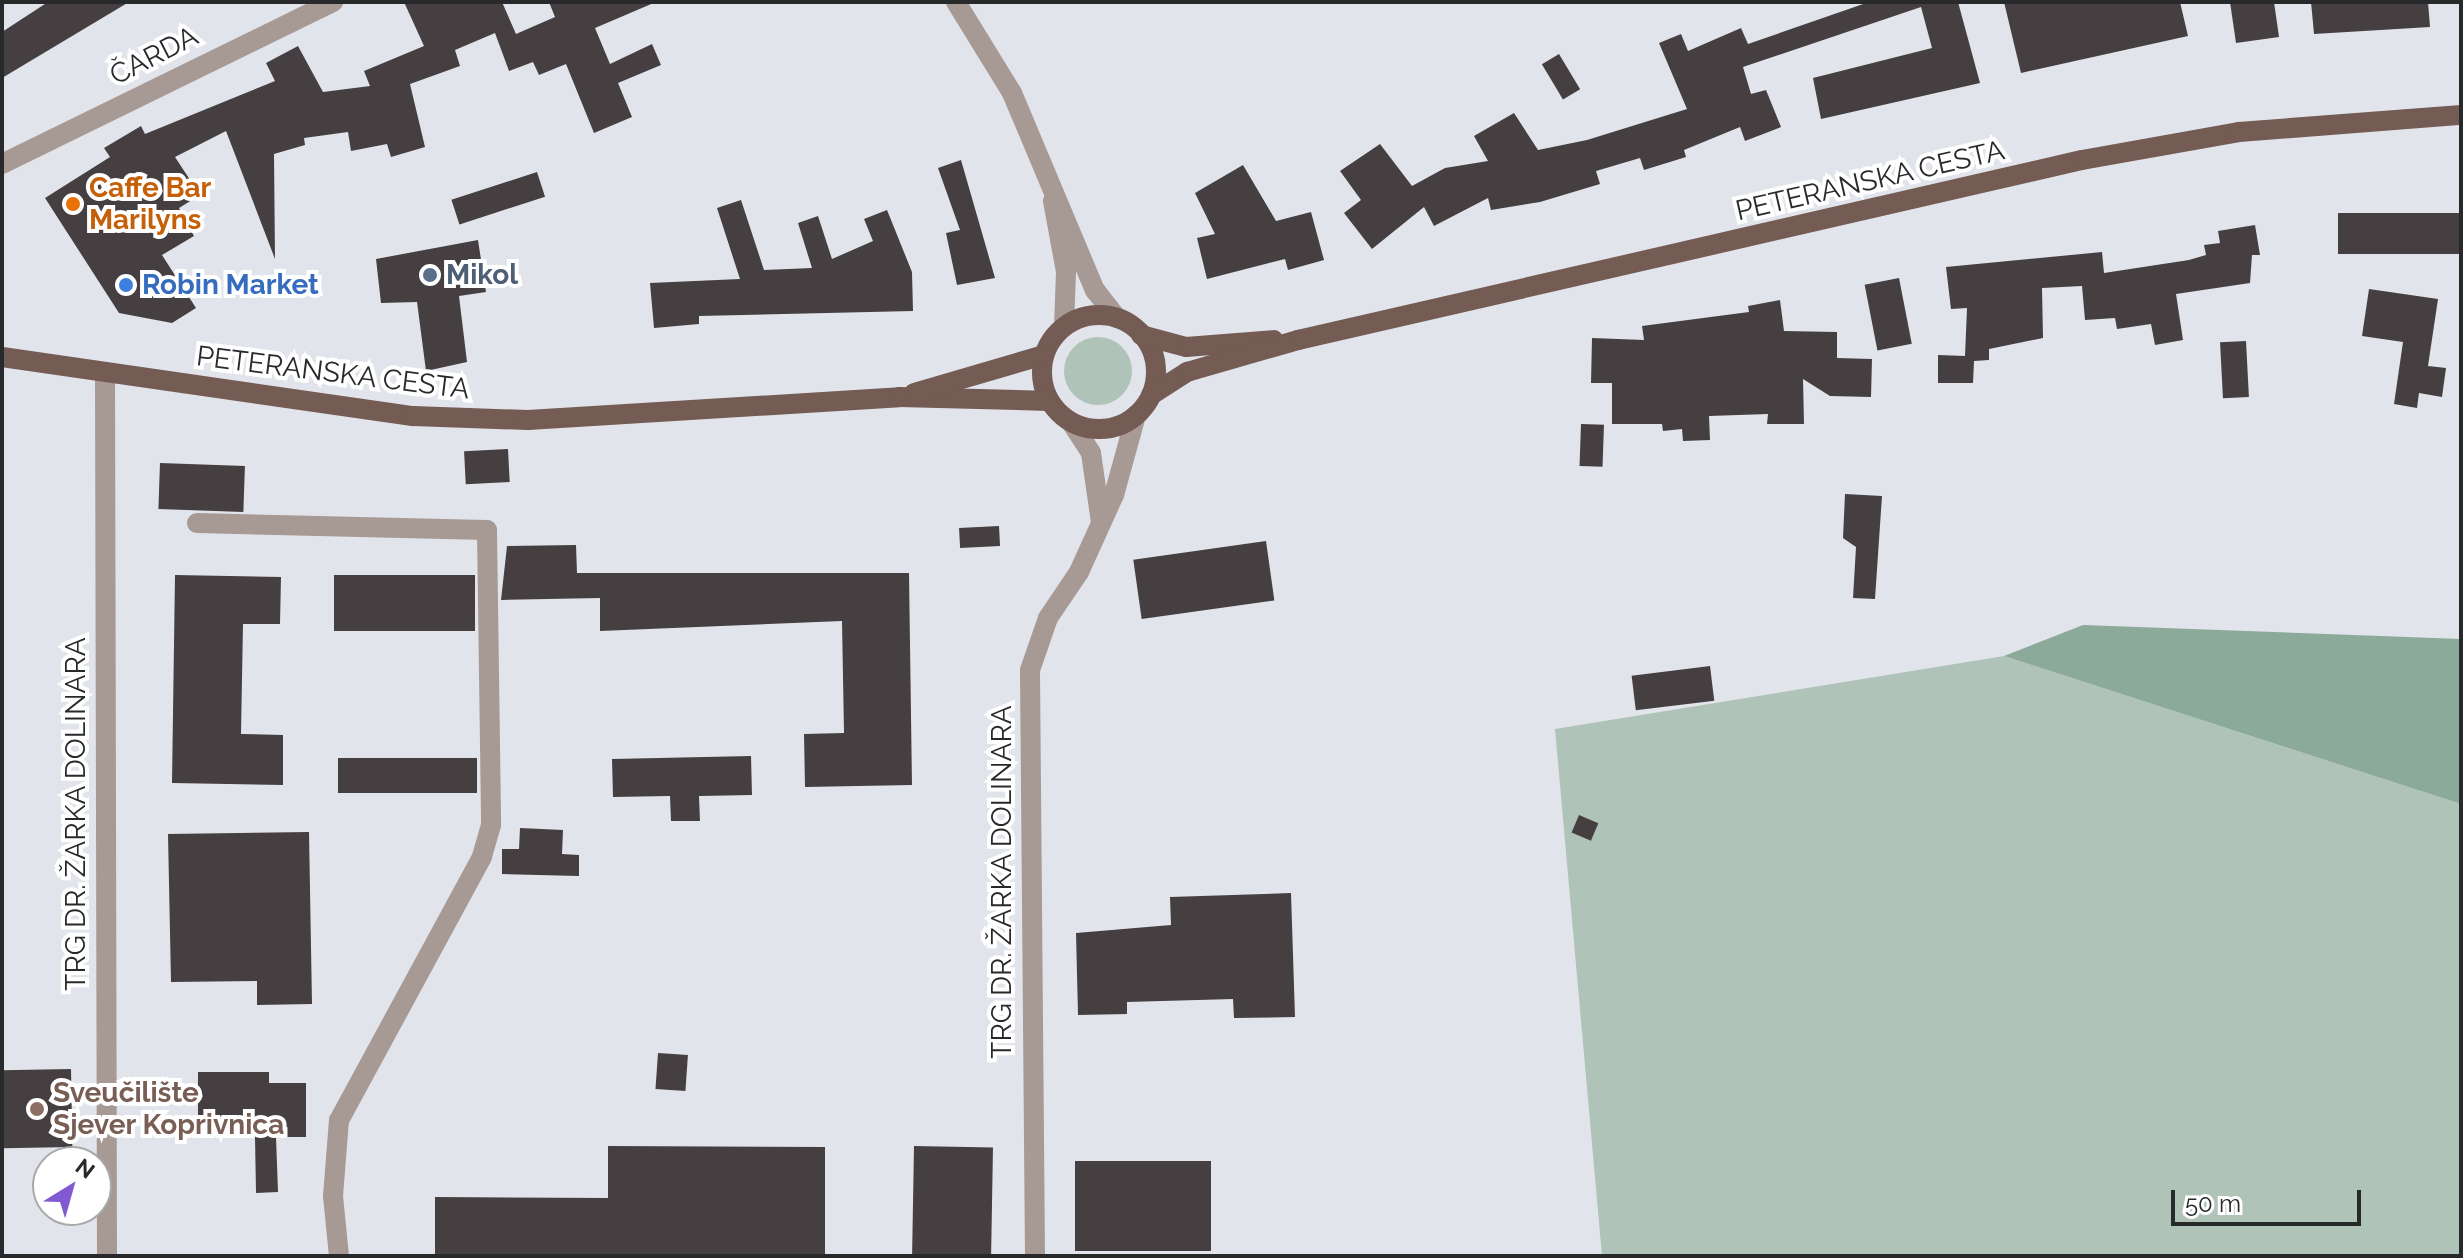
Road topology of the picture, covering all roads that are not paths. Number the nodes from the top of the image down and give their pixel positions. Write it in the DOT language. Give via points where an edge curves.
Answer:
graph roads {
  1 [pos="333,2"];
  2 [pos="956,2"];
  3 [pos="2461,115"];
  4 [pos="2,164"];
  5 [pos="1051,185"];
  6 [pos="1117,318"];
  7 [pos="1064,327"];
  8 [pos="1141,335"];
  9 [pos="1298,340"];
  10 [pos="1044,355"];
  11 [pos="2,357"];
  12 [pos="105,372"];
  13 [pos="1151,395"];
  14 [pos="899,397"];
  15 [pos="1049,401"];
  16 [pos="1136,415"];
  17 [pos="1071,422"];
  18 [pos="197,523"];
  19 [pos="1101,526"];
  20 [pos="107,1256"];
  21 [pos="339,1256"];
  22 [pos="1035,1256"];
  1 -- 4 [label="street, ČARDA"];
  2 -- 5 [label="street" via="1012,93"];
  3 -- 9 [label="main road, PETERANSKA CESTA" via="2300,125 2163,144"];
  5 -- 6 [label="street" via="1095,290"];
  5 -- 7 [label="street" via="1067,283"];
  6 -- 7 [label="main road" via="1098,315"];
  6 -- 8 [label="main road"];
  7 -- 10 [label="main road"];
  8 -- 9 [label="main road, PETERANSKA CESTA" via="1199,347"];
  8 -- 13 [label="main road" via="1155,364"];
  9 -- 13 [label="main road, PETERANSKA CESTA" via="1187,372"];
  10 -- 14 [label="main road, PETERANSKA CESTA"];
  10 -- 15 [label="main road"];
  11 -- 12 [label="main road, PETERANSKA CESTA"];
  12 -- 14 [label="main road, PETERANSKA CESTA" via="413,416 528,420"];
  12 -- 20 [label="street, TRG DR. ŽARKA DOLINARA"];
  13 -- 16 [label="main road"];
  14 -- 15 [label="main road, PETERANSKA CESTA"];
  15 -- 17 [label="main road"];
  16 -- 17 [label="main road" via="1105,429"];
  16 -- 19 [label="street, TRG DR. ŽARKA DOLINARA"];
  17 -- 19 [label="street" via="1091,453"];
  18 -- 21 [label="street" via="487,530 491,825 482,857 339,1120 333,1196"];
  19 -- 22 [label="street, TRG DR. ŽARKA DOLINARA" via="1037,646 1027,709"];
}
